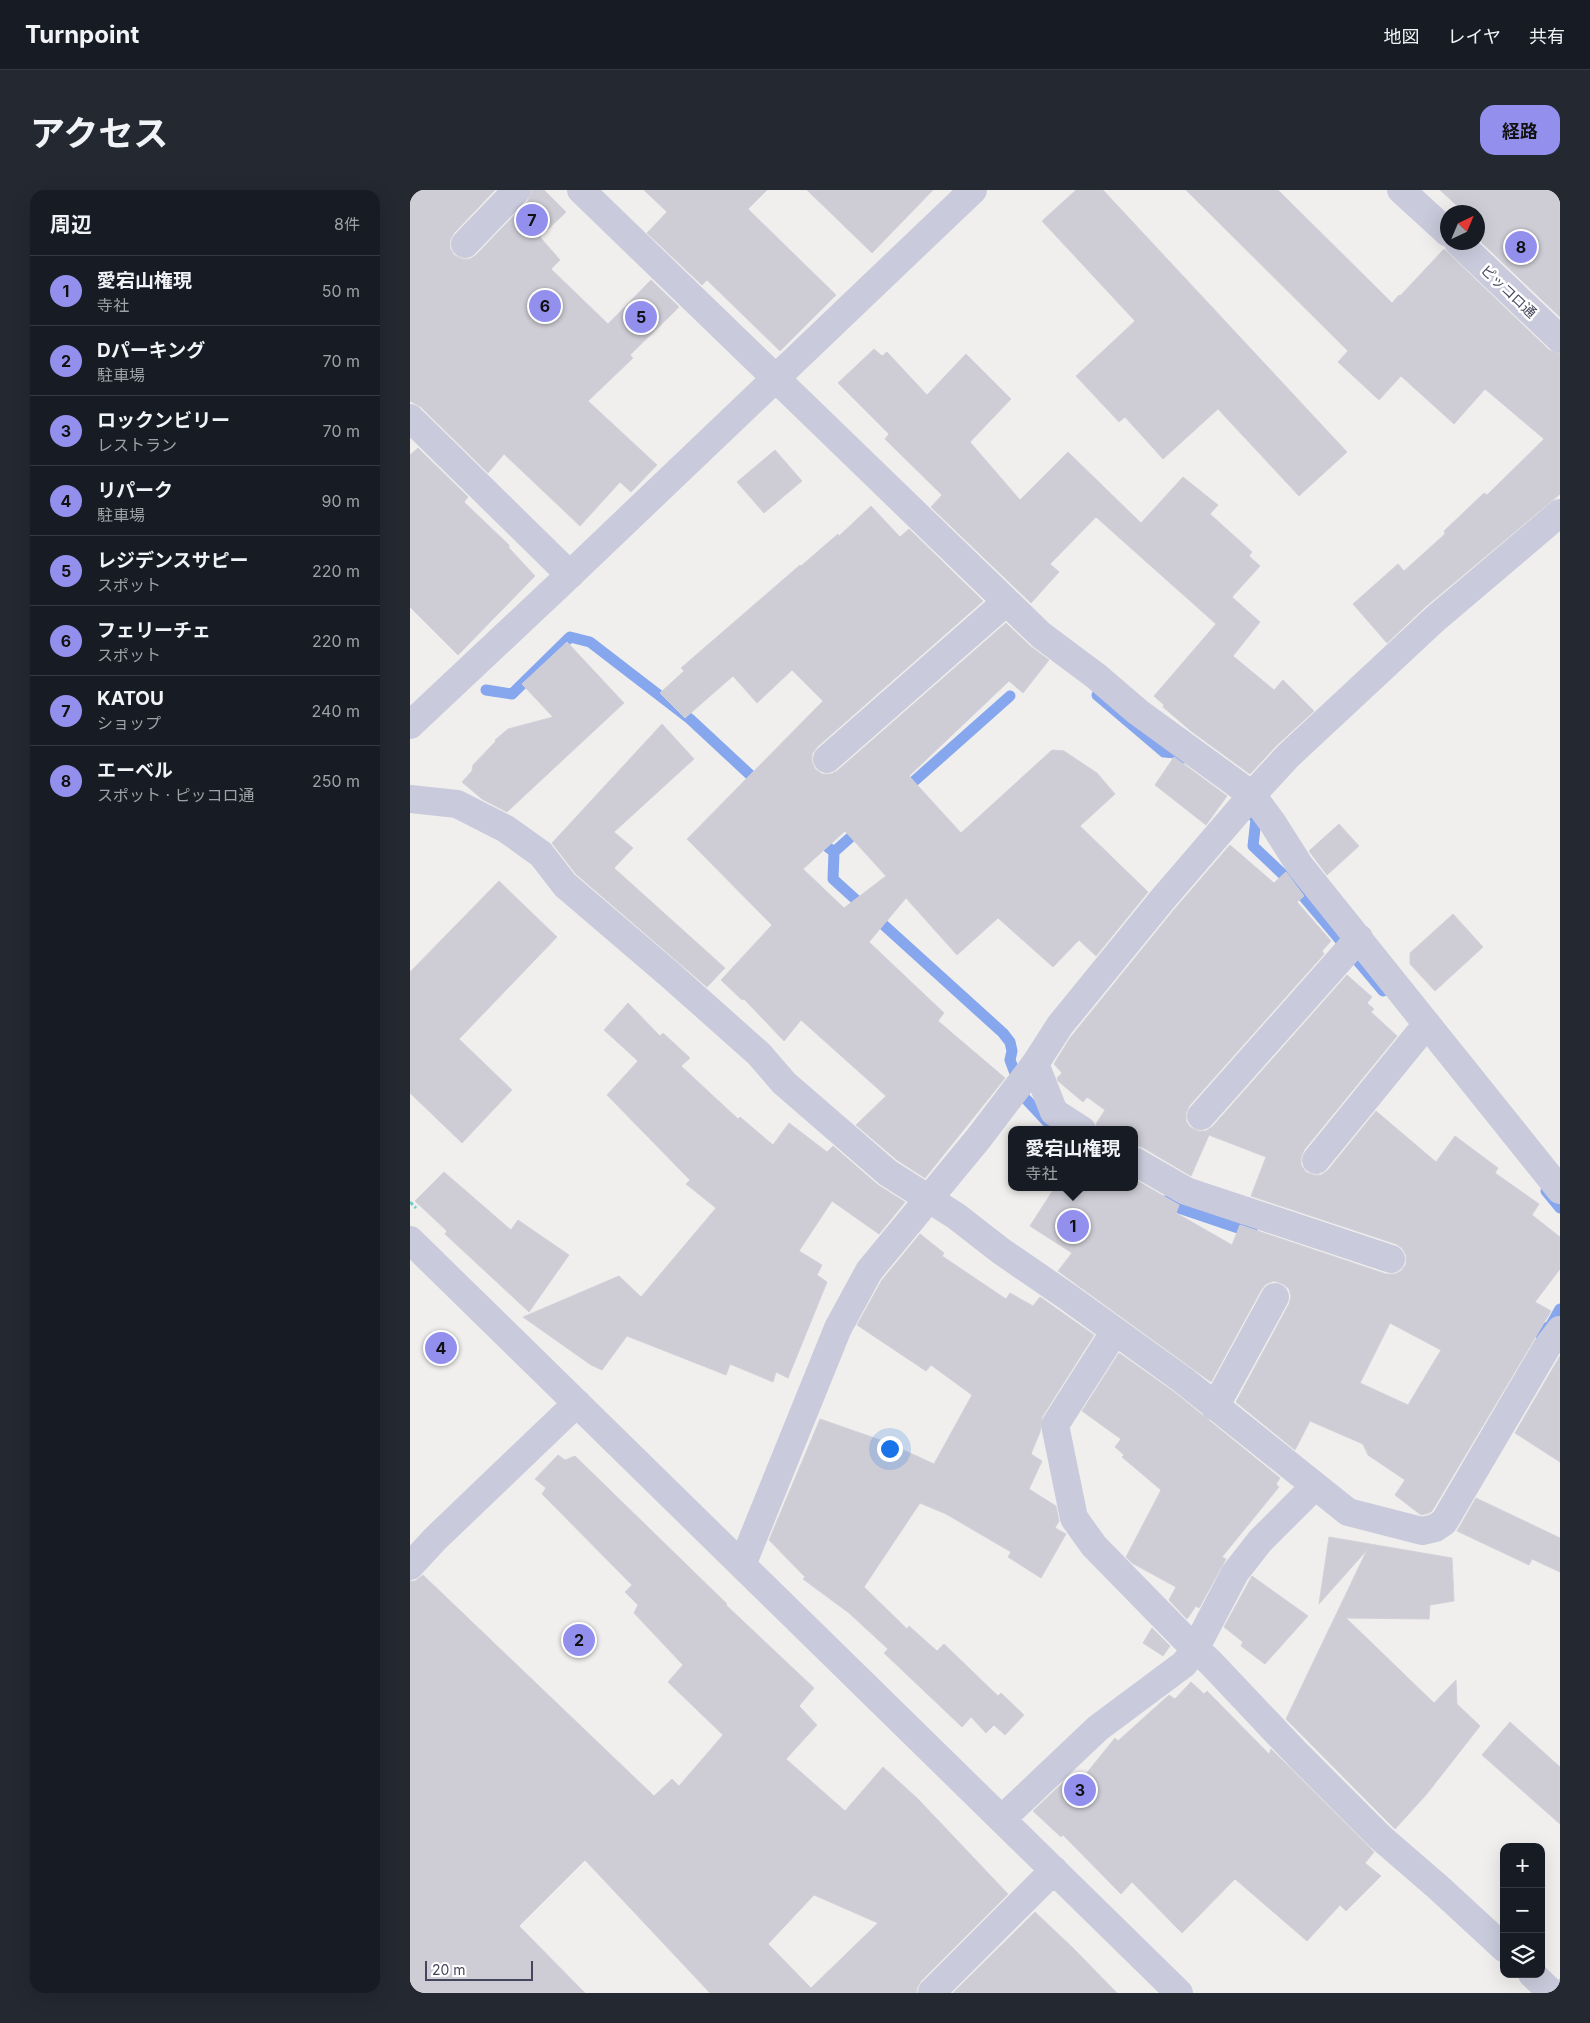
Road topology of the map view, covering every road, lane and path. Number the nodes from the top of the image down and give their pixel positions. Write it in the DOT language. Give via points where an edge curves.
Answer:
graph roads {
  1 [pos="517,190"];
  2 [pos="581,190"];
  3 [pos="973,190"];
  4 [pos="1401,190"];
  5 [pos="1440,226"];
  6 [pos="465,244"];
  7 [pos="1466,250"];
  8 [pos="1560,339"];
  9 [pos="781,382"];
  10 [pos="410,418"];
  11 [pos="1560,513"];
  12 [pos="570,575"];
  13 [pos="1006,602"];
  14 [pos="410,725"];
  15 [pos="827,759"];
  16 [pos="1252,795"];
  17 [pos="410,799"];
  18 [pos="1352,946"];
  19 [pos="1421,1031"];
  20 [pos="1035,1064"];
  21 [pos="1202,1116"];
  22 [pos="1076,1126"];
  23 [pos="1316,1160"];
  24 [pos="1138,1163"];
  25 [pos="1560,1190"];
  26 [pos="927,1200"];
  27 [pos="411,1244"];
  28 [pos="1391,1259"];
  29 [pos="1275,1297"];
  30 [pos="1560,1330"];
  31 [pos="1115,1331"];
  32 [pos="578,1403"];
  33 [pos="1216,1407"];
  34 [pos="1314,1487"];
  35 [pos="742,1565"];
  36 [pos="410,1566"];
  37 [pos="1195,1649"];
  38 [pos="1002,1819"];
  39 [pos="1054,1870"];
  40 [pos="1500,1944"];
  41 [pos="1536,1978"];
  42 [pos="932,1992"];
  43 [pos="1179,1993"];
  44 [pos="1552,1993"];
  1 -- 6 [label="street"];
  2 -- 9 [label="street"];
  3 -- 9 [label="street"];
  4 -- 5 [label="street"];
  7 -- 8 [label="street, ピッコロ通"];
  9 -- 12 [label="street"];
  9 -- 13 [label="street"];
  10 -- 12 [label="street"];
  11 -- 16 [label="street" via="1435,619 1288,756"];
  12 -- 14 [label="street"];
  13 -- 15 [label="street"];
  13 -- 16 [label="street" via="1041,635 1138,712"];
  16 -- 18 [label="street"];
  16 -- 20 [label="street" via="1060,1025"];
  17 -- 26 [label="street" via="456,804 506,830 541,854 564,886 669,974 759,1054 784,1083 888,1173"];
  18 -- 19 [label="street"];
  18 -- 21 [label="street"];
  19 -- 23 [label="street"];
  19 -- 25 [label="street"];
  20 -- 22 [label="street" via="1054,1112"];
  20 -- 26 [label="street"];
  24 -- 28 [label="street" via="1186,1191"];
  26 -- 31 [label="street" via="956,1216"];
  26 -- 35 [label="street" via="869,1271 853,1297"];
  27 -- 32 [label="street"];
  29 -- 33 [label="street"];
  30 -- 34 [label="street" via="1444,1522 1435,1528 1422,1531 1348,1512"];
  31 -- 33 [label="street"];
  31 -- 37 [label="street" via="1056,1425 1074,1518 1094,1546"];
  32 -- 35 [label="street"];
  32 -- 36 [label="street"];
  33 -- 34 [label="street"];
  34 -- 37 [label="street" via="1260,1541 1235,1573"];
  35 -- 38 [label="street"];
  37 -- 38 [label="street" via="1184,1664 1098,1728"];
  37 -- 40 [label="street" via="1380,1837"];
  38 -- 39 [label="street"];
  39 -- 42 [label="street"];
  39 -- 43 [label="street"];
  41 -- 44 [label="street"];
}
